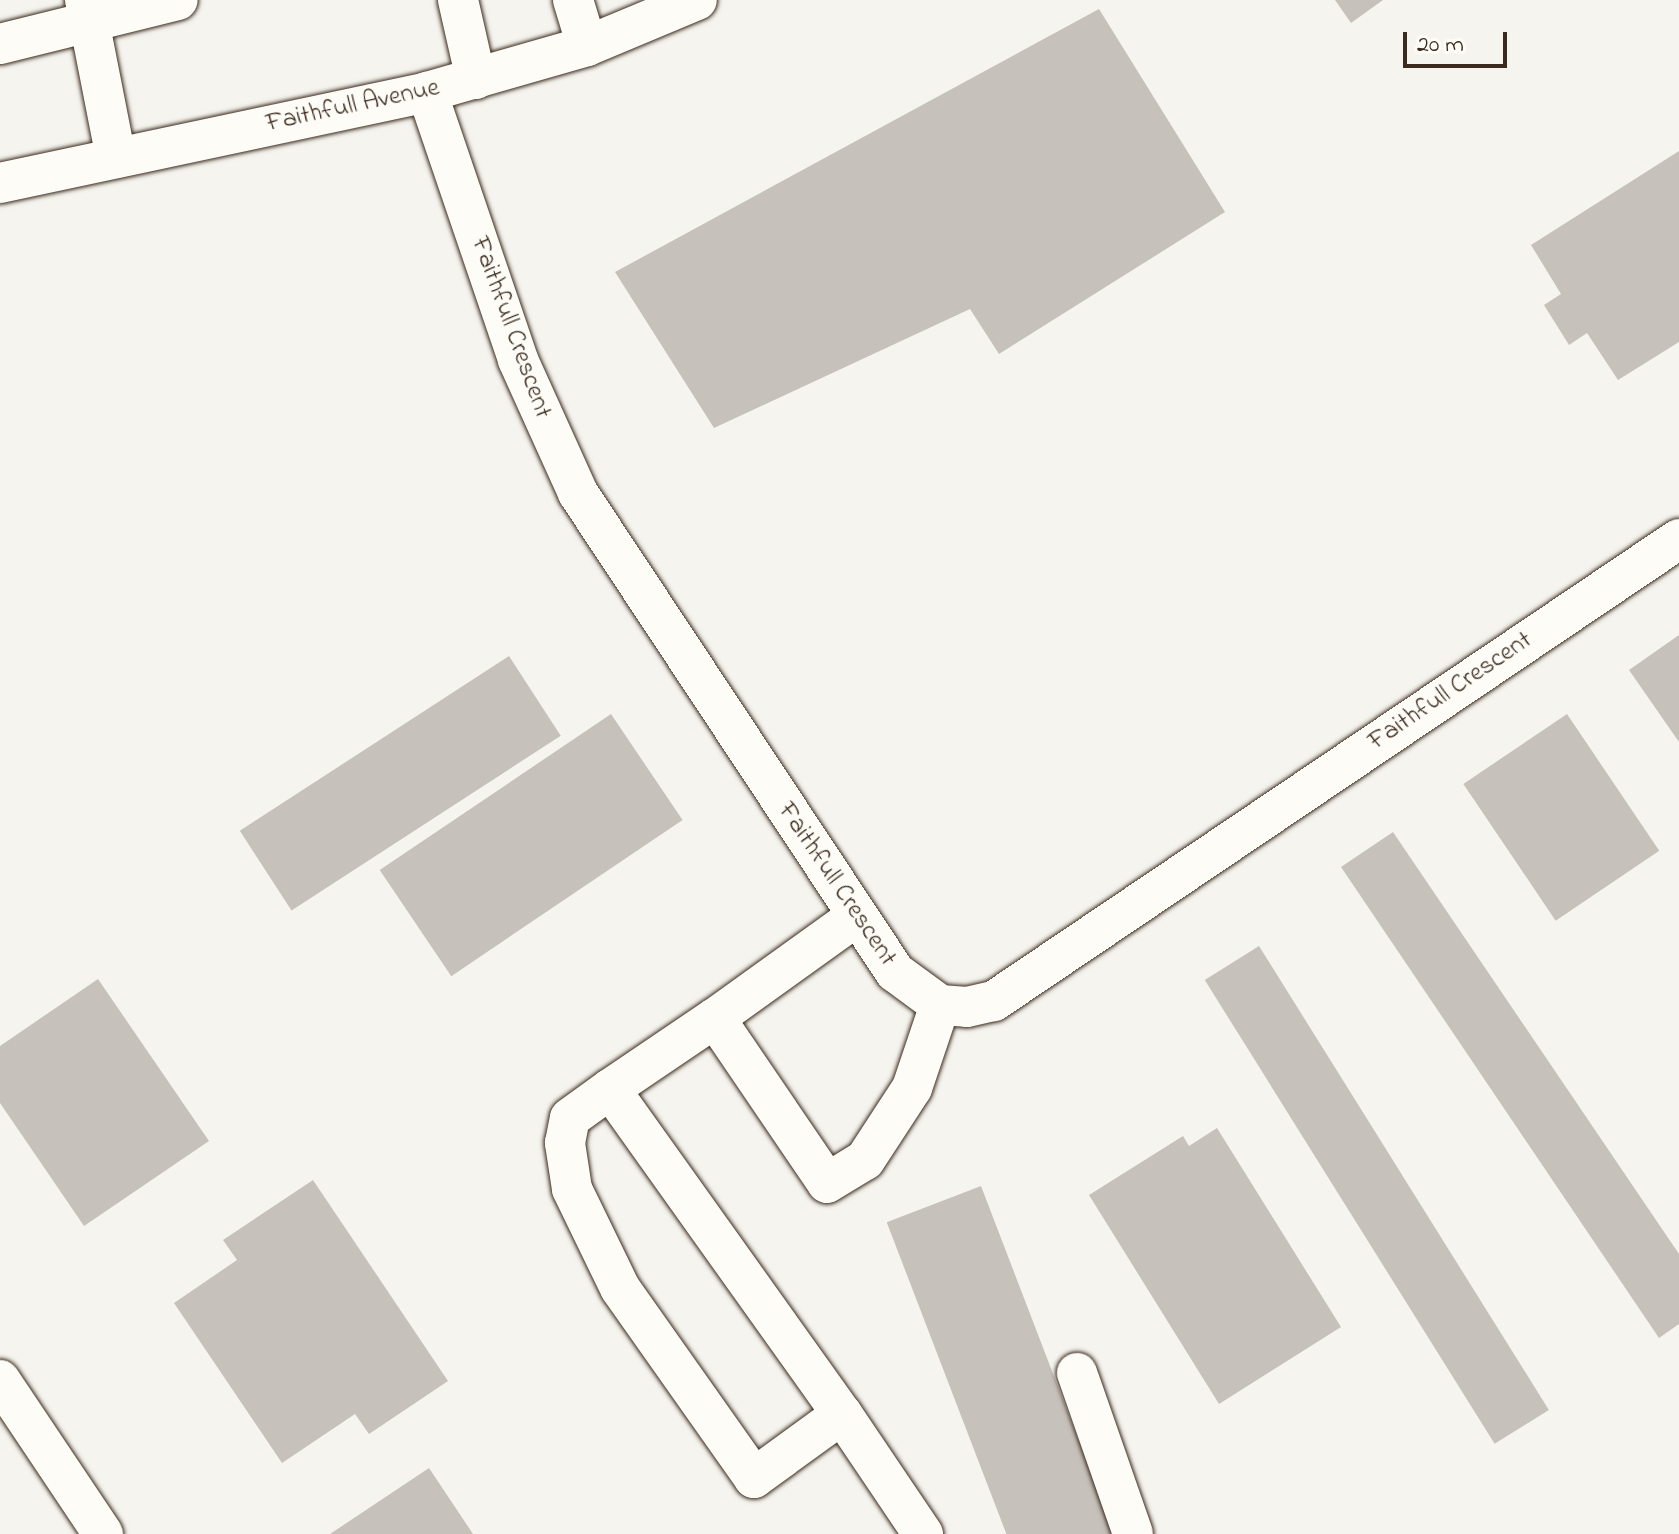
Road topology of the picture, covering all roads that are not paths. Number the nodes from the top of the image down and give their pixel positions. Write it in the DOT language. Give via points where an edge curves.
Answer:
graph roads {
  1 [pos="178,0"];
  2 [pos="458,0"];
  3 [pos="573,0"];
  4 [pos="697,0"];
  5 [pos="87,11"];
  6 [pos="0,44"];
  7 [pos="587,46"];
  8 [pos="476,79"];
  9 [pos="427,92"];
  10 [pos="116,158"];
  11 [pos="0,183"];
  12 [pos="1679,539"];
  13 [pos="857,916"];
  14 [pos="940,1005"];
  15 [pos="715,1018"];
  16 [pos="610,1089"];
  17 [pos="1077,1373"];
  18 [pos="0,1380"];
  19 [pos="842,1414"];
  20 [pos="103,1534"];
  21 [pos="923,1534"];
  22 [pos="1133,1534"];
  1 -- 5 [label="street"];
  2 -- 8 [label="street"];
  3 -- 7 [label="street"];
  4 -- 7 [label="street, Faithfull Avenue"];
  5 -- 6 [label="street"];
  5 -- 10 [label="street"];
  7 -- 8 [label="street, Faithfull Avenue"];
  8 -- 9 [label="street, Faithfull Avenue"];
  9 -- 10 [label="street, Faithfull Avenue"];
  9 -- 13 [label="street, Faithfull Crescent" via="518,360 578,493"];
  10 -- 11 [label="street, Faithfull Avenue"];
  12 -- 14 [label="street, Faithfull Crescent" via="994,1001"];
  13 -- 14 [label="street, Faithfull Crescent" via="895,972"];
  13 -- 15 [label="street"];
  14 -- 15 [label="street" via="912,1088 865,1160 827,1183"];
  15 -- 16 [label="street"];
  16 -- 19 [label="street"];
  16 -- 19 [label="street" via="570,1118 565,1143 572,1189 620,1288 754,1478"];
  17 -- 22 [label="street"];
  18 -- 20 [label="street"];
  19 -- 21 [label="street"];
}
